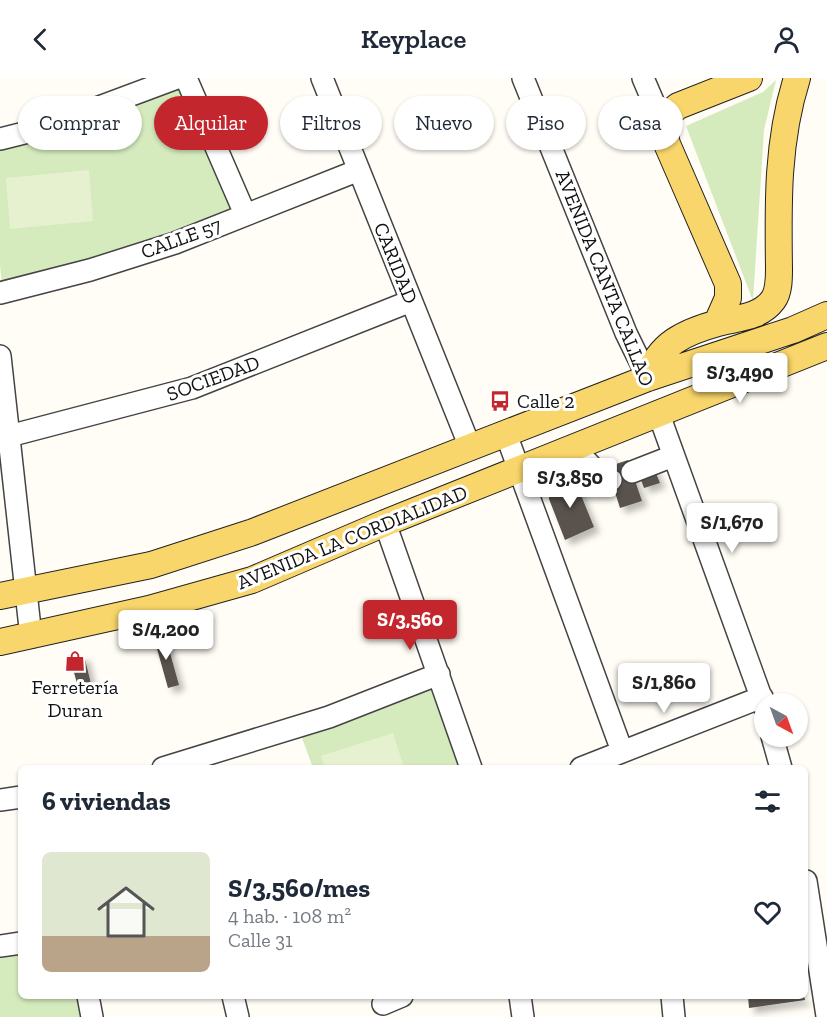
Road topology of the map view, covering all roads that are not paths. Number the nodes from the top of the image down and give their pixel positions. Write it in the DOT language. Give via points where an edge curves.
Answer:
graph roads {
  1 [pos="177,78"];
  2 [pos="186,78"];
  3 [pos="322,78"];
  4 [pos="523,78"];
  5 [pos="643,78"];
  6 [pos="749,78"];
  7 [pos="797,78"];
  8 [pos="651,96"];
  9 [pos="683,104"];
  10 [pos="0,139"];
  11 [pos="670,150"];
  12 [pos="358,170"];
  13 [pos="245,214"];
  14 [pos="0,293"];
  15 [pos="411,301"];
  16 [pos="827,315"];
  17 [pos="717,323"];
  18 [pos="816,350"];
  19 [pos="0,356"];
  20 [pos="648,378"];
  21 [pos="658,412"];
  22 [pos="506,434"];
  23 [pos="9,436"];
  24 [pos="470,447"];
  25 [pos="574,449"];
  26 [pos="673,456"];
  27 [pos="520,471"];
  28 [pos="632,472"];
  29 [pos="611,480"];
  30 [pos="385,523"];
  31 [pos="26,592"];
  32 [pos="0,596"];
  33 [pos="31,637"];
  34 [pos="0,642"];
  35 [pos="439,674"];
  36 [pos="760,693"];
  37 [pos="754,705"];
  38 [pos="775,747"];
  39 [pos="622,751"];
  40 [pos="173,765"];
  41 [pos="470,765"];
  42 [pos="588,765"];
  43 [pos="780,765"];
  44 [pos="18,797"];
  45 [pos="0,800"];
  46 [pos="808,894"];
  47 [pos="18,944"];
  48 [pos="0,946"];
  49 [pos="89,999"];
  50 [pos="234,999"];
  51 [pos="396,999"];
  52 [pos="520,999"];
  53 [pos="672,999"];
  54 [pos="383,1006"];
  55 [pos="827,1016"];
  56 [pos="92,1017"];
  57 [pos="238,1017"];
  58 [pos="523,1017"];
  59 [pos="674,1017"];
  1 -- 10 [label="street" via="40,129"];
  2 -- 13 [label="street"];
  3 -- 12 [label="street, CARIDAD"];
  4 -- 20 [label="street, AVENIDA CANTA CALLAO" via="626,333"];
  5 -- 8 [label="street"];
  6 -- 9 [label="main road"];
  7 -- 17 [label="main road" via="779,160 778,285 773,301 740,320"];
  11 -- 17 [label="main road" via="728,284 728,298"];
  12 -- 13 [label="street, CALLE 57"];
  12 -- 15 [label="street, CARIDAD"];
  13 -- 14 [label="street, CALLE 57" via="175,243"];
  15 -- 23 [label="street, SOCIEDAD" via="192,388"];
  15 -- 24 [label="street, CARIDAD"];
  16 -- 20 [label="main road, AVENIDA LA CORDIALIDAD"];
  17 -- 20 [label="main road" via="662,349"];
  18 -- 21 [label="main road, AVENIDA LA CORDIALIDAD"];
  19 -- 23 [label="street"];
  20 -- 21 [label="main road, AVENIDA CANTA CALLAO"];
  20 -- 22 [label="main road, AVENIDA LA CORDIALIDAD"];
  21 -- 25 [label="main road, AVENIDA LA CORDIALIDAD"];
  21 -- 26 [label="street"];
  22 -- 24 [label="main road, AVENIDA LA CORDIALIDAD"];
  22 -- 27 [label="street"];
  23 -- 31 [label="street"];
  24 -- 31 [label="main road, AVENIDA LA CORDIALIDAD" via="241,536 151,565"];
  25 -- 27 [label="main road, AVENIDA LA CORDIALIDAD"];
  25 -- 29 [label="street" via="606,482"];
  26 -- 28 [label="street"];
  26 -- 36 [label="street"];
  27 -- 30 [label="main road, AVENIDA LA CORDIALIDAD"];
  27 -- 39 [label="street"];
  30 -- 33 [label="main road, AVENIDA LA CORDIALIDAD" via="252,580"];
  30 -- 35 [label="street"];
  31 -- 32 [label="main road, AVENIDA LA CORDIALIDAD"];
  31 -- 33 [label="street"];
  33 -- 34 [label="main road, AVENIDA LA CORDIALIDAD"];
  35 -- 40 [label="street" via="329,717"];
  35 -- 41 [label="street"];
  37 -- 39 [label="street"];
  38 -- 43 [label="street"];
  39 -- 42 [label="street"];
  44 -- 45 [label="street"];
  46 -- 55 [label="street"];
  47 -- 48 [label="street"];
  49 -- 56 [label="street"];
  50 -- 57 [label="street"];
  51 -- 54 [label="street"];
  52 -- 58 [label="street"];
  53 -- 59 [label="street"];
}
